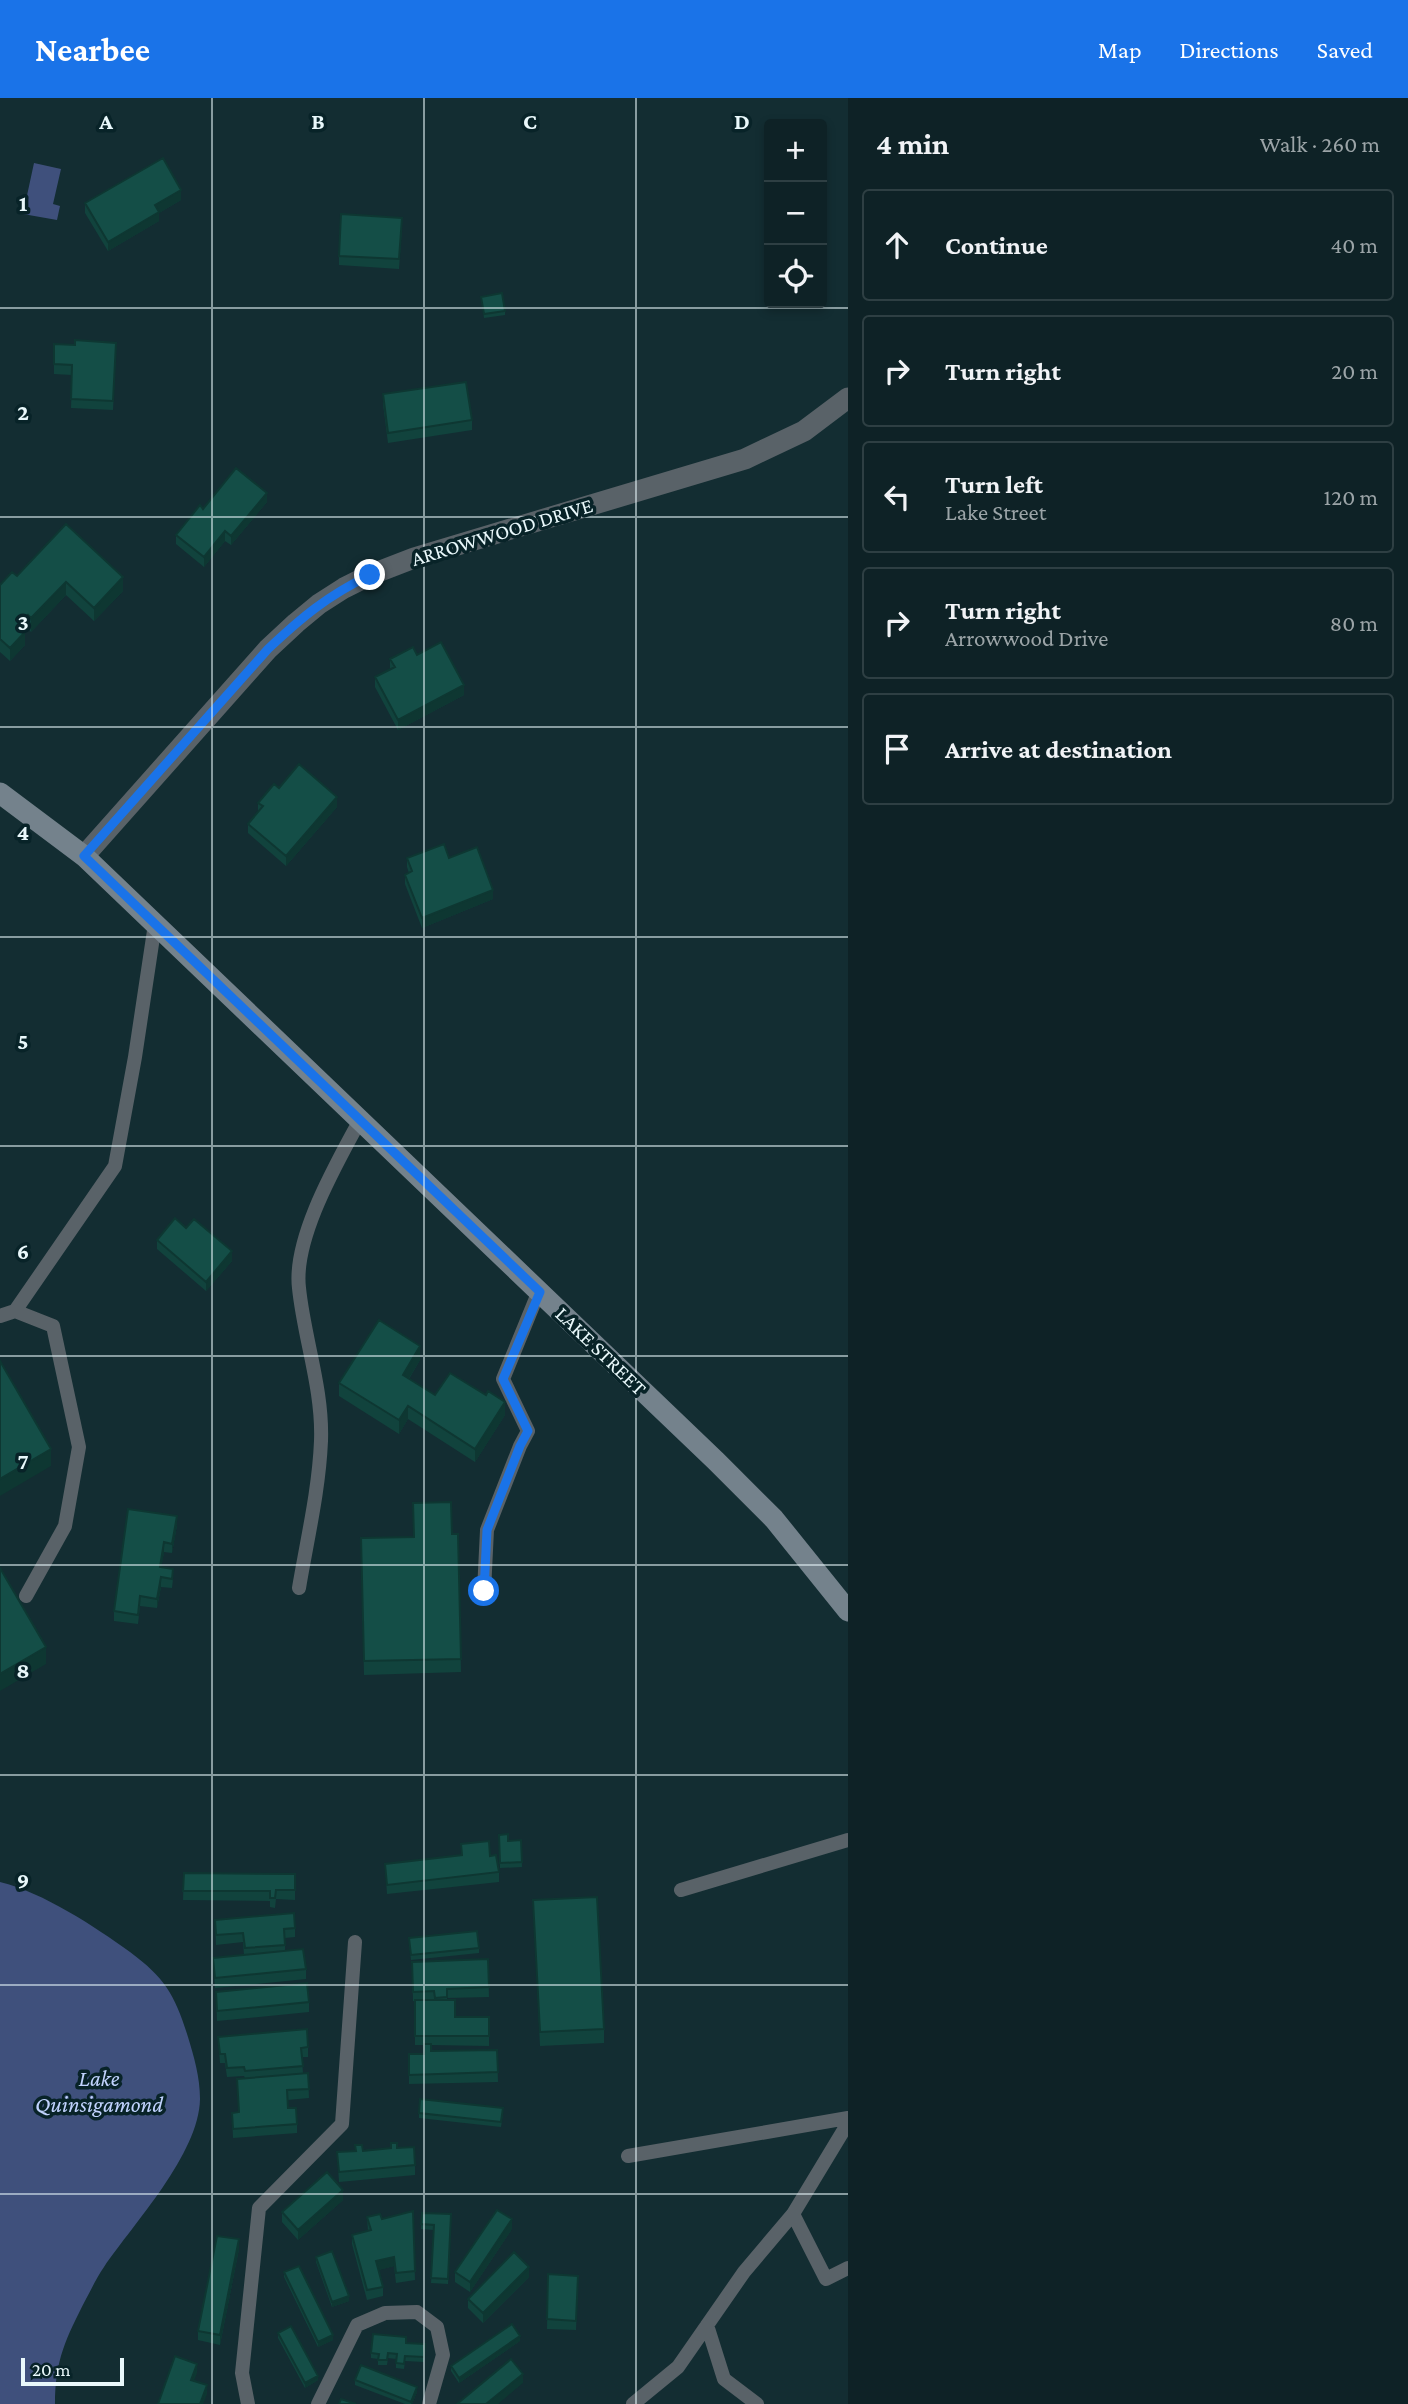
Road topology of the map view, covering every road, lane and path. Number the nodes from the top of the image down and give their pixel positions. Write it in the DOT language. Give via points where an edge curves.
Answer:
graph roads {
  1 [pos="848,398"];
  2 [pos="0,793"];
  3 [pos="84,856"];
  4 [pos="155,924"];
  5 [pos="360,1120"];
  6 [pos="540,1292"];
  7 [pos="15,1311"];
  8 [pos="0,1316"];
  9 [pos="299,1588"];
  10 [pos="484,1591"];
  11 [pos="26,1596"];
  12 [pos="848,1611"];
  13 [pos="848,1840"];
  14 [pos="681,1890"];
  15 [pos="355,1942"];
  16 [pos="848,2120"];
  17 [pos="628,2156"];
  18 [pos="793,2214"];
  19 [pos="848,2268"];
  20 [pos="707,2325"];
  21 [pos="248,2404"];
  22 [pos="318,2404"];
  23 [pos="429,2404"];
  24 [pos="633,2404"];
  25 [pos="757,2404"];
  1 -- 3 [label="street, ARROWWOOD DRIVE" via="804,431 745,459 414,558 344,588 268,649"];
  2 -- 3 [label="main road, LAKE STREET"];
  3 -- 4 [label="main road, LAKE STREET"];
  4 -- 5 [label="main road, LAKE STREET"];
  4 -- 7 [label="lane" via="115,1166"];
  5 -- 6 [label="main road, LAKE STREET"];
  5 -- 9 [label="lane" via="324,1186 299,1260 298,1286 321,1440"];
  6 -- 10 [label="lane" via="503,1379 528,1431 487,1530"];
  6 -- 12 [label="main road, LAKE STREET" via="755,1500"];
  7 -- 8 [label="lane"];
  7 -- 11 [label="lane" via="53,1326 79,1447 65,1526"];
  13 -- 14 [label="lane"];
  15 -- 21 [label="lane" via="342,2124 259,2208 242,2373"];
  16 -- 17 [label="lane"];
  16 -- 18 [label="lane"];
  18 -- 19 [label="lane" via="826,2279"];
  18 -- 20 [label="lane"];
  20 -- 24 [label="lane" via="678,2367"];
  20 -- 25 [label="lane" via="724,2379"];
  22 -- 23 [label="lane" via="357,2325 385,2313 417,2312 437,2327 443,2355"];
}
